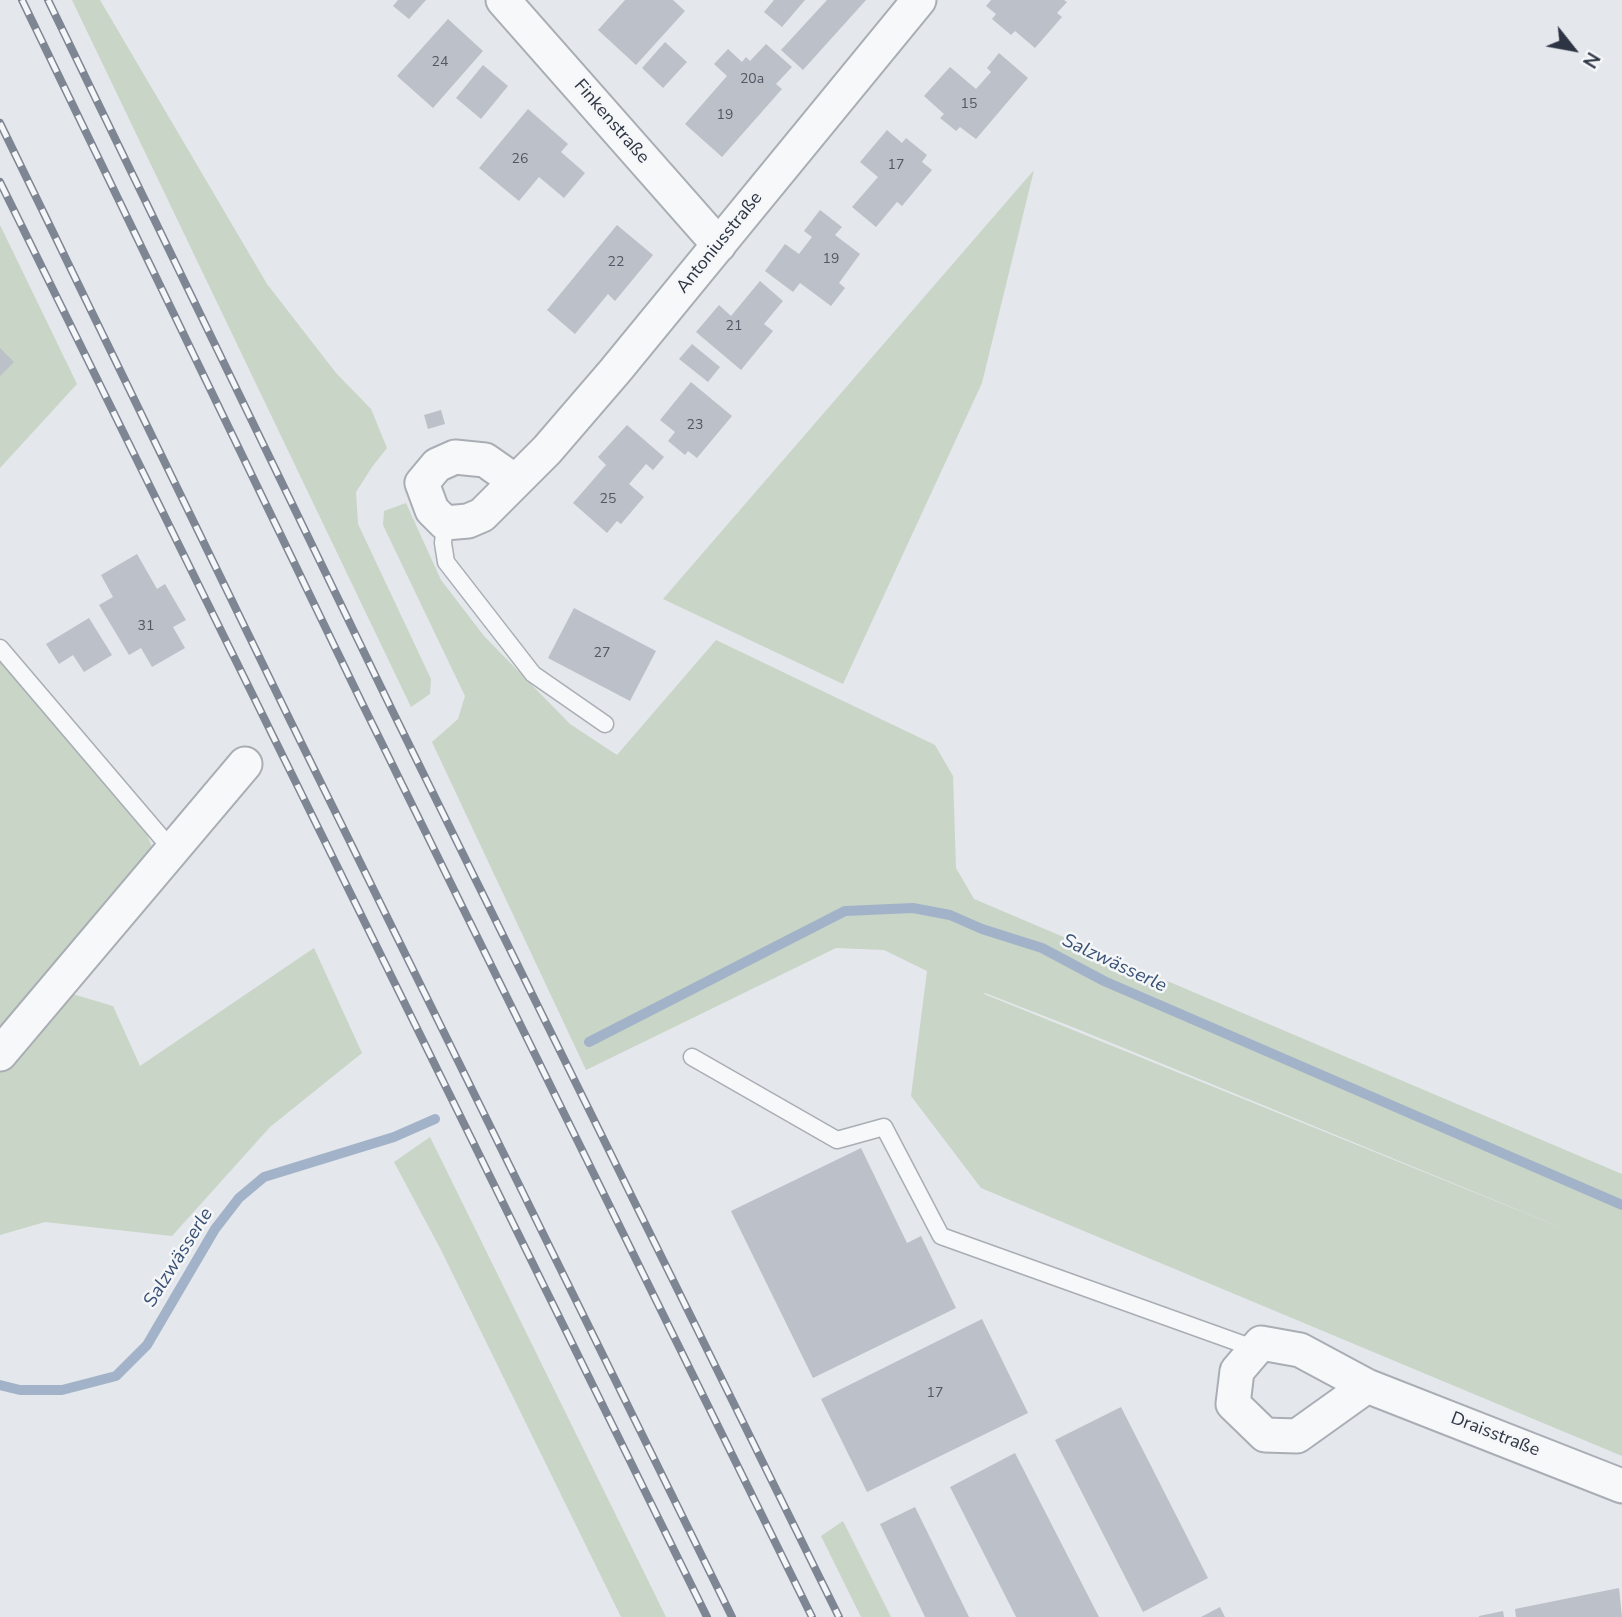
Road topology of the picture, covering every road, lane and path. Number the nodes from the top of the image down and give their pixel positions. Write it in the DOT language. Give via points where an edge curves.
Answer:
graph roads {
  1 [pos="503,0"];
  2 [pos="918,0"];
  3 [pos="719,245"];
  4 [pos="515,481"];
  5 [pos="445,523"];
  6 [pos="0,648"];
  7 [pos="605,724"];
  8 [pos="245,764"];
  9 [pos="173,851"];
  10 [pos="0,1054"];
  11 [pos="692,1057"];
  12 [pos="1256,1349"];
  13 [pos="1367,1386"];
  14 [pos="1622,1486"];
  1 -- 3 [label="street, Finkenstraße"];
  2 -- 3 [label="street, Antoniusstraße"];
  3 -- 4 [label="street, Antoniusstraße" via="547,450"];
  4 -- 5 [label="street, Antoniusstraße" via="482,516"];
  4 -- 5 [label="street" via="485,460 456,457 437,465 422,483 432,510"];
  5 -- 7 [label="lane" via="446,562 533,674"];
  6 -- 9 [label="lane"];
  8 -- 9 [label="street"];
  9 -- 10 [label="street"];
  11 -- 12 [label="lane" via="837,1140 884,1127 941,1236"];
  12 -- 13 [label="street, Draisstraße" via="1261,1343 1300,1350"];
  12 -- 13 [label="street" via="1237,1371 1233,1404 1265,1435 1297,1436"];
  13 -- 14 [label="street, Draisstraße"];
}
